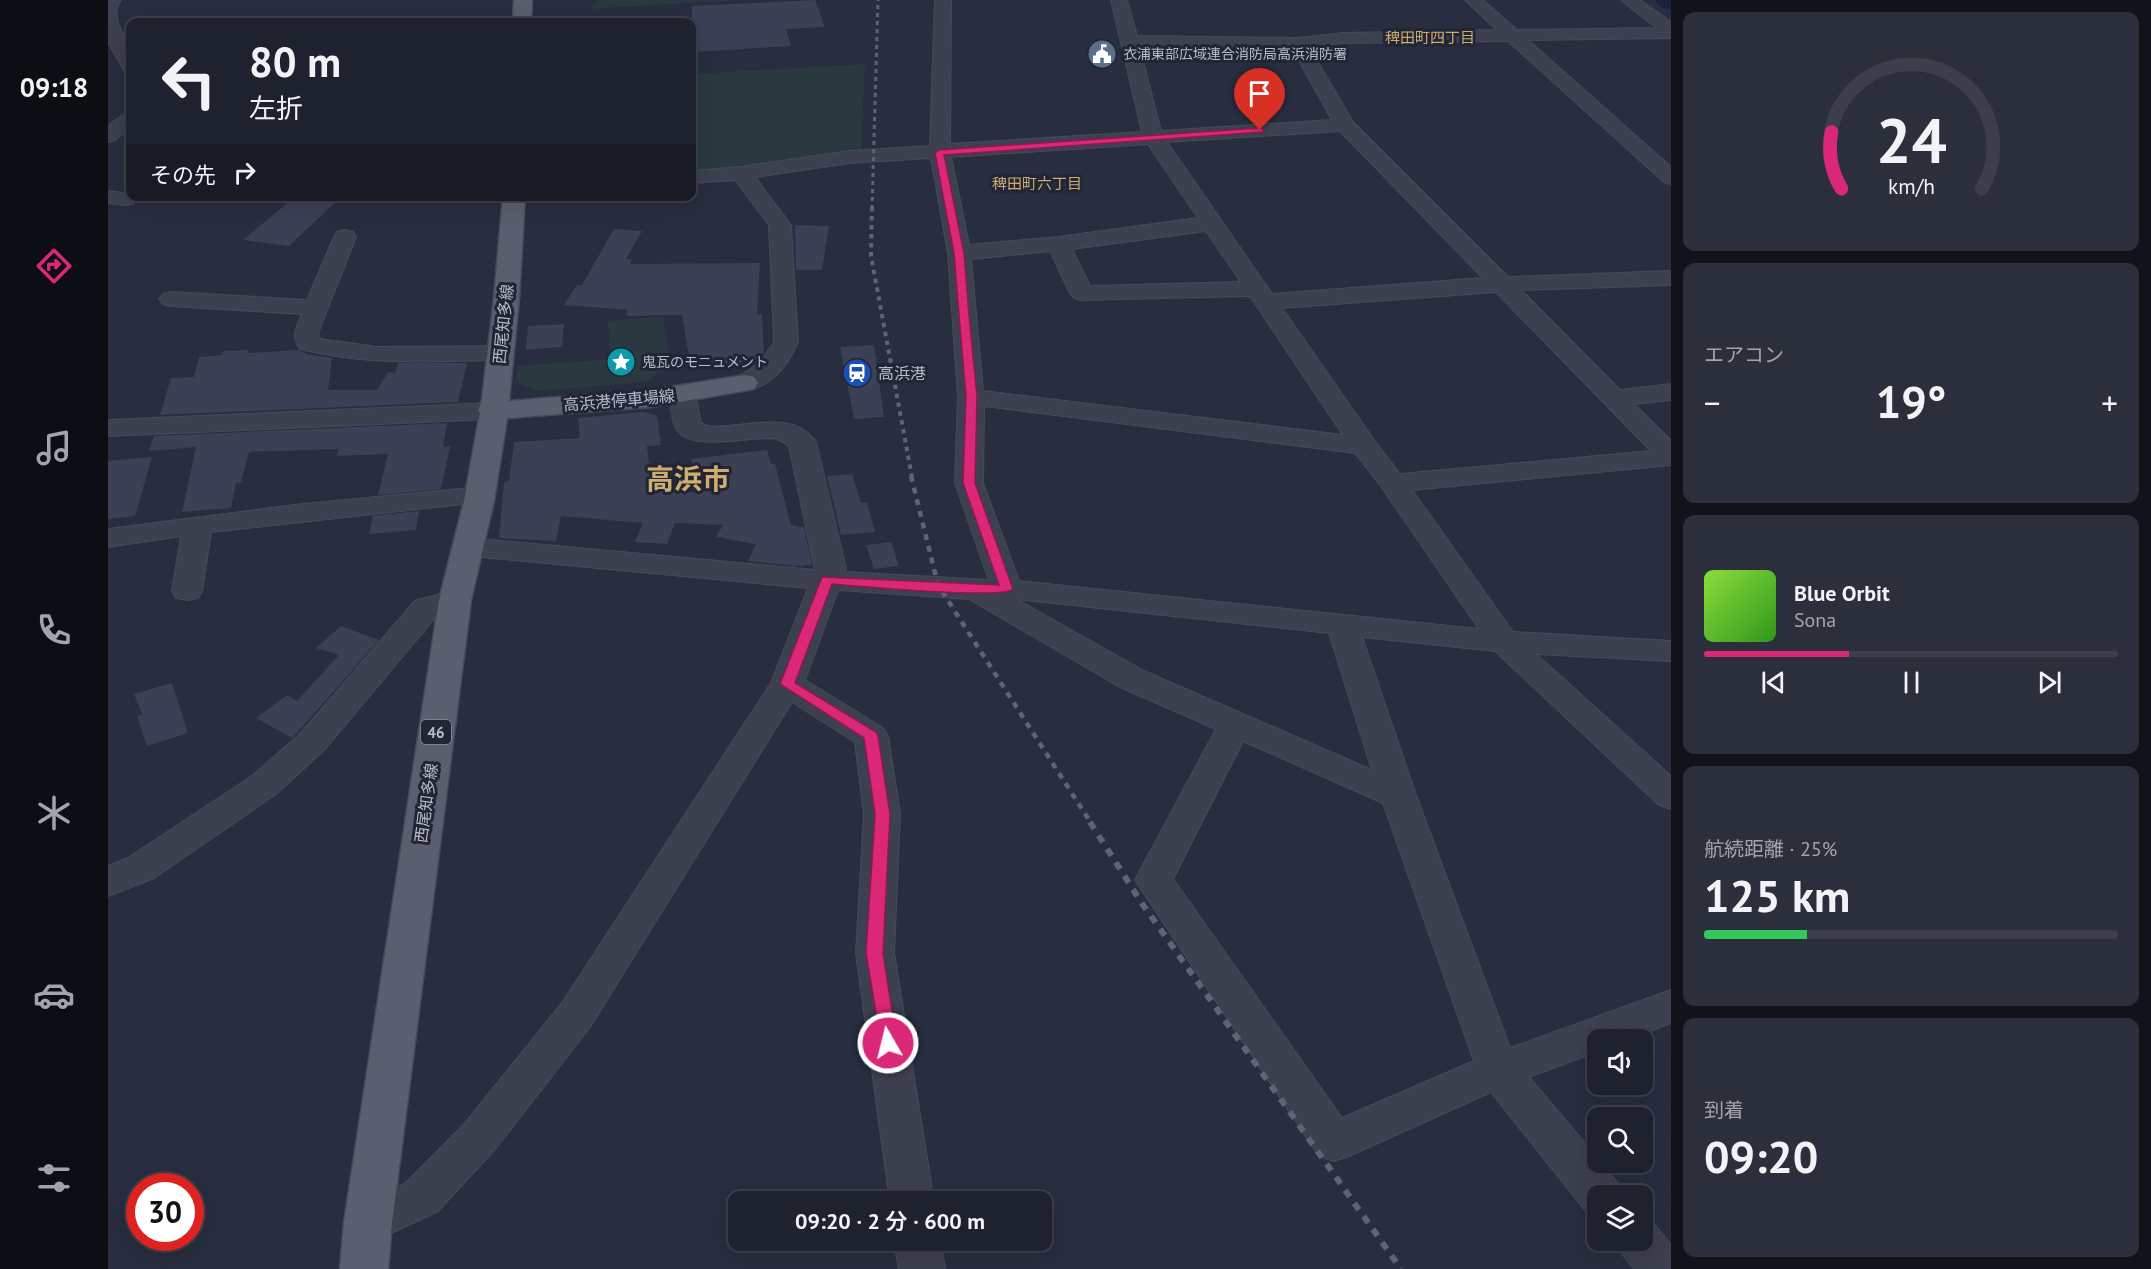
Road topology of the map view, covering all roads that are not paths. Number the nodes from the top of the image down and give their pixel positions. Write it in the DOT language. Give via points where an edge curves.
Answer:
graph roads {
  1 [pos="113,0"];
  2 [pos="523,0"];
  3 [pos="943,0"];
  4 [pos="1119,0"];
  5 [pos="1473,0"];
  6 [pos="1629,0"];
  7 [pos="522,18"];
  8 [pos="110,30"];
  9 [pos="126,32"];
  10 [pos="1671,32"];
  11 [pos="1513,36"];
  12 [pos="1129,41"];
  13 [pos="1298,43"];
  14 [pos="126,59"];
  15 [pos="126,118"];
  16 [pos="1345,125"];
  17 [pos="108,136"];
  18 [pos="1153,137"];
  19 [pos="939,153"];
  20 [pos="741,173"];
  21 [pos="696,177"];
  22 [pos="1671,178"];
  23 [pos="514,201"];
  24 [pos="1213,224"];
  25 [pos="345,237"];
  26 [pos="1058,244"];
  27 [pos="959,253"];
  28 [pos="1671,278"];
  29 [pos="1503,284"];
  30 [pos="1263,296"];
  31 [pos="171,299"];
  32 [pos="315,308"];
  33 [pos="500,353"];
  34 [pos="745,383"];
  35 [pos="1671,392"];
  36 [pos="681,394"];
  37 [pos="971,397"];
  38 [pos="1614,398"];
  39 [pos="492,411"];
  40 [pos="108,428"];
  41 [pos="1364,446"];
  42 [pos="1671,456"];
  43 [pos="1393,483"];
  44 [pos="480,495"];
  45 [pos="198,525"];
  46 [pos="108,538"];
  47 [pos="470,547"];
  48 [pos="827,580"];
  49 [pos="992,589"];
  50 [pos="187,591"];
  51 [pos="455,600"];
  52 [pos="1342,624"];
  53 [pos="1504,642"];
  54 [pos="1671,651"];
  55 [pos="788,684"];
  56 [pos="1235,724"];
  57 [pos="1398,795"];
  58 [pos="1671,796"];
  59 [pos="108,882"];
  60 [pos="1671,1006"];
  61 [pos="1498,1070"];
  62 [pos="1592,1185"];
  63 [pos="910,1191"];
  64 [pos="368,1223"];
  65 [pos="919,1251"];
  66 [pos="1648,1251"];
  67 [pos="364,1269"];
  68 [pos="922,1269"];
  69 [pos="1662,1269"];
  1 -- 8 [label="street"];
  2 -- 7 [label="main road"];
  3 -- 19 [label="street"];
  4 -- 12 [label="street"];
  5 -- 11 [label="street"];
  6 -- 10 [label="street"];
  8 -- 9 [label="street"];
  8 -- 14 [label="street"];
  10 -- 11 [label="street"];
  11 -- 13 [label="street" via="1344,38"];
  11 -- 22 [label="street"];
  12 -- 13 [label="street"];
  12 -- 18 [label="street"];
  13 -- 16 [label="street"];
  15 -- 17 [label="street"];
  16 -- 18 [label="street"];
  16 -- 29 [label="street"];
  18 -- 19 [label="street"];
  18 -- 24 [label="street"];
  19 -- 20 [label="street" via="850,157"];
  19 -- 27 [label="street"];
  20 -- 21 [label="street"];
  20 -- 34 [label="street" via="780,225 786,342 780,358 768,372"];
  23 -- 33 [label="main road, 西尾知多線 / 46"];
  24 -- 26 [label="street"];
  24 -- 30 [label="street"];
  25 -- 32 [label="street"];
  26 -- 27 [label="street"];
  26 -- 30 [label="street" via="1082,293"];
  27 -- 37 [label="street"];
  28 -- 29 [label="street"];
  29 -- 30 [label="street"];
  29 -- 38 [label="street"];
  30 -- 41 [label="street"];
  31 -- 32 [label="street"];
  32 -- 33 [label="street" via="306,333 309,344 328,350"];
  33 -- 39 [label="main road, 西尾知多線 / 46"];
  34 -- 36 [label="main road, 高浜港停車場線"];
  35 -- 38 [label="street"];
  36 -- 39 [label="main road, 高浜港停車場線"];
  36 -- 48 [label="street" via="688,427 698,434 773,429 792,433 802,442 831,568"];
  37 -- 41 [label="street"];
  37 -- 49 [label="street" via="969,483"];
  38 -- 42 [label="street"];
  39 -- 40 [label="street"];
  39 -- 44 [label="main road, 西尾知多線 / 46"];
  41 -- 43 [label="street"];
  42 -- 43 [label="street"];
  43 -- 53 [label="street"];
  44 -- 45 [label="street"];
  44 -- 47 [label="main road, 西尾知多線 / 46"];
  45 -- 46 [label="street"];
  45 -- 50 [label="street"];
  47 -- 48 [label="street"];
  47 -- 51 [label="main road, 西尾知多線 / 46"];
  48 -- 49 [label="street"];
  48 -- 55 [label="street"];
  49 -- 52 [label="street"];
  49 -- 56 [label="street" via="1132,679"];
  51 -- 59 [label="street" via="426,608 312,742 264,785 141,868"];
  51 -- 64 [label="main road, 西尾知多線 / 46"];
  52 -- 53 [label="street"];
  52 -- 57 [label="street"];
  53 -- 54 [label="street"];
  53 -- 58 [label="street"];
  55 -- 63 [label="street" via="871,736 882,814 875,953"];
  55 -- 64 [label="street" via="576,1015 481,1135 422,1197"];
  56 -- 57 [label="street"];
  56 -- 61 [label="street" via="1154,880 1334,1142"];
  57 -- 61 [label="street"];
  60 -- 61 [label="street"];
  61 -- 62 [label="street"];
  64 -- 67 [label="main road, 西尾知多線 / 46"];
  65 -- 68 [label="street"];
  66 -- 69 [label="street"];
}
